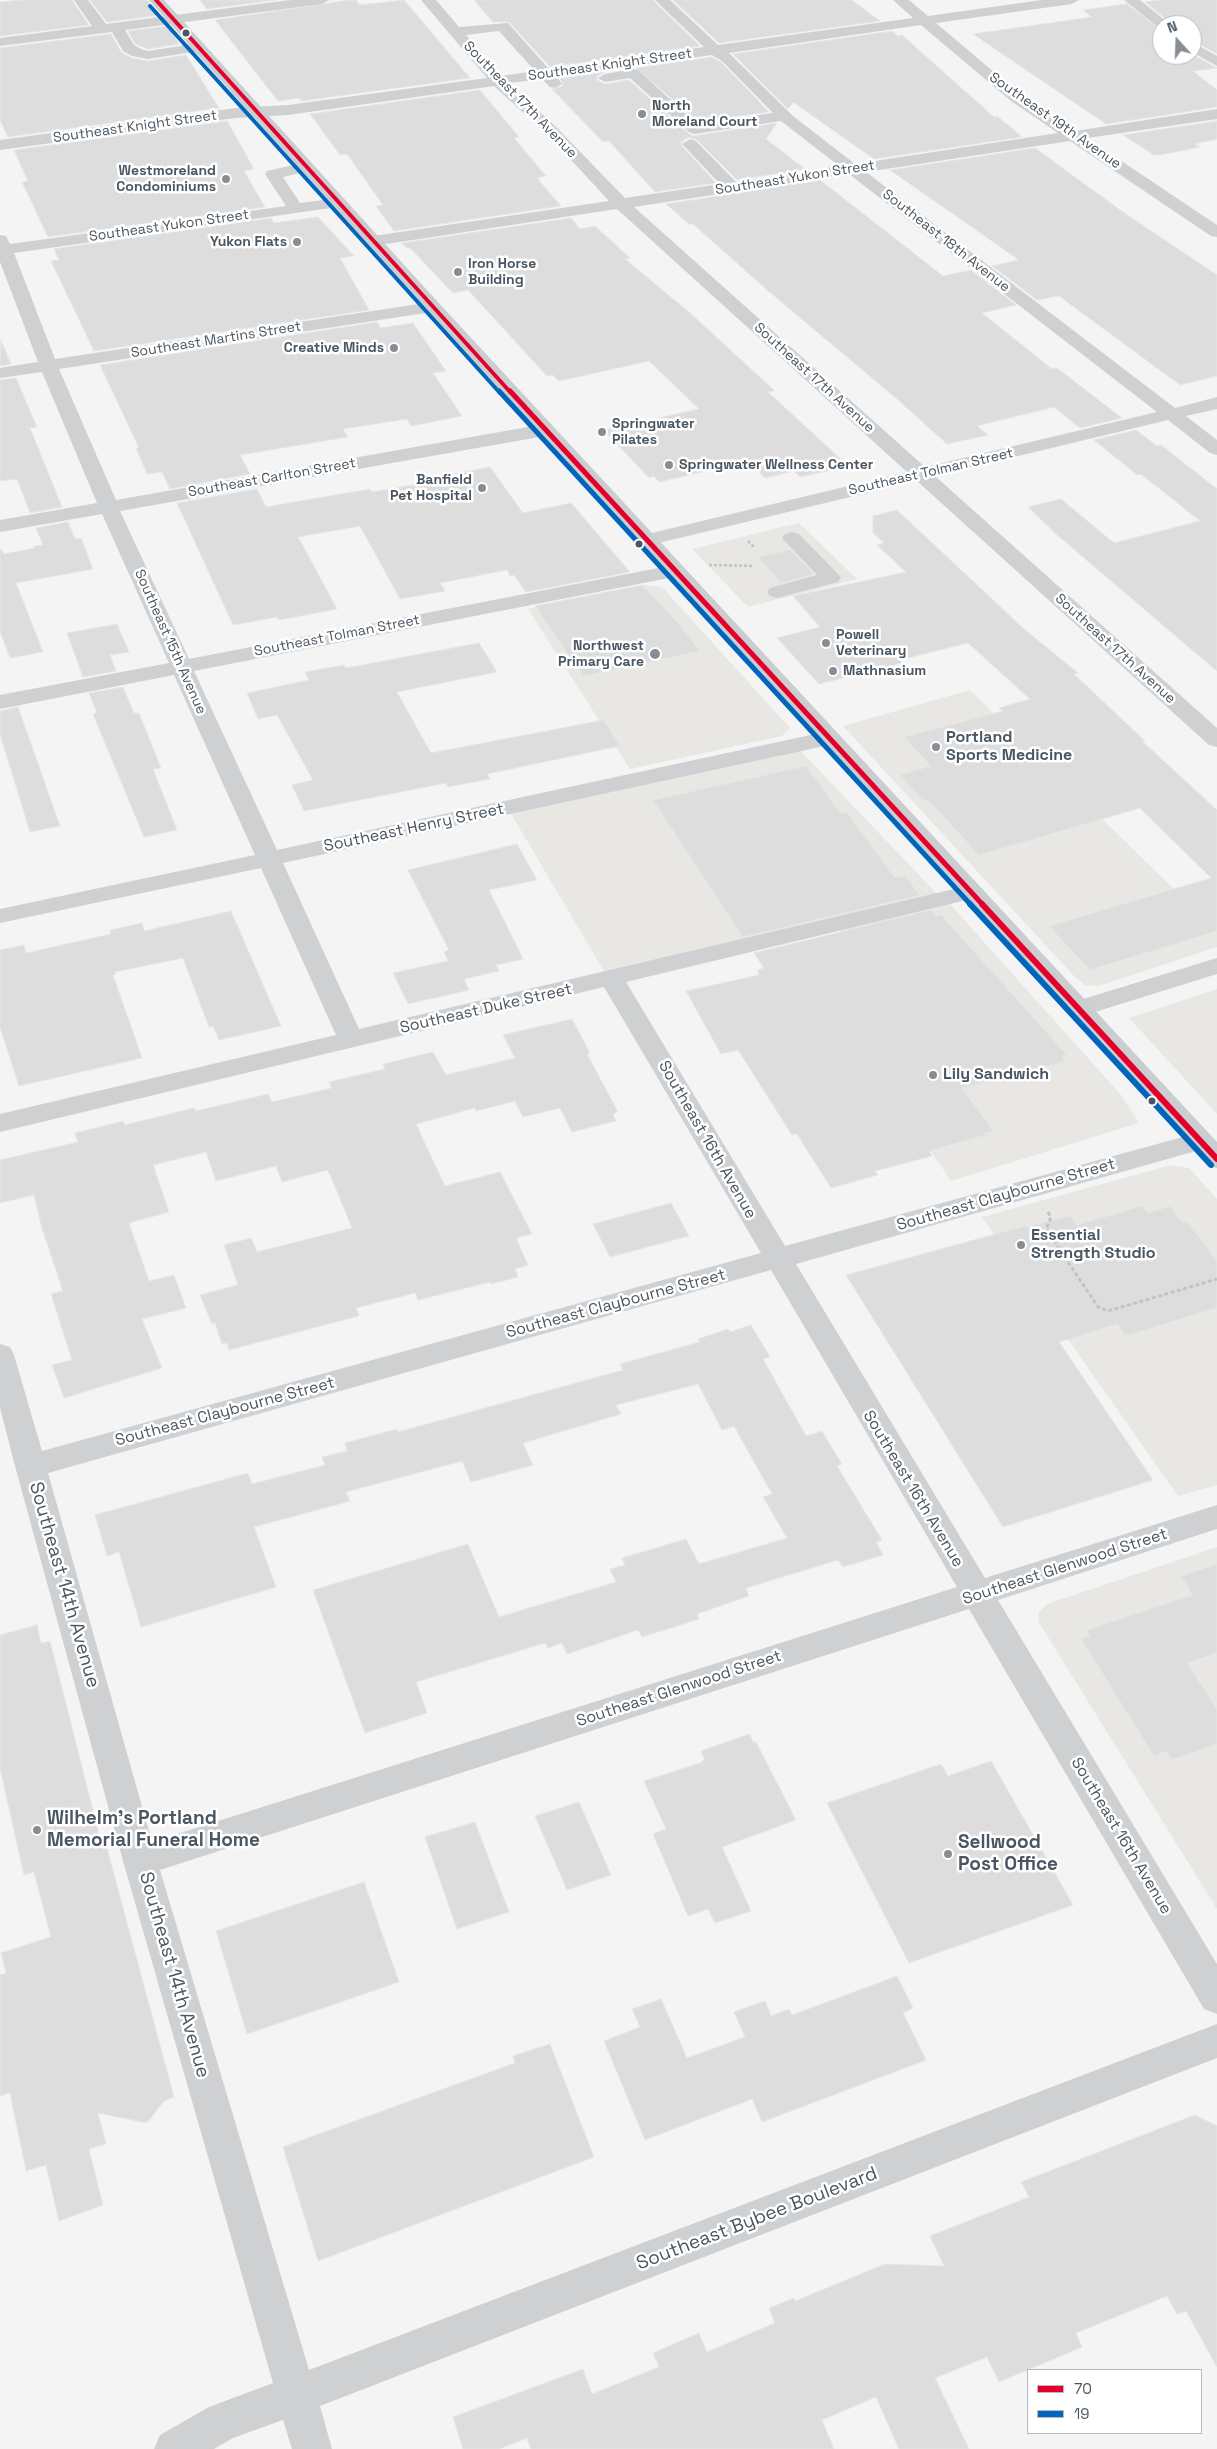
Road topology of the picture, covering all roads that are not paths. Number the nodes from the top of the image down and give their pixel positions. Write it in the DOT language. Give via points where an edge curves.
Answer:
graph roads {
  1 [pos="81,0"];
  2 [pos="224,0"];
  3 [pos="322,0"];
  4 [pos="428,0"];
  5 [pos="662,0"];
  6 [pos="900,0"];
  7 [pos="1072,0"];
  8 [pos="1131,0"];
  9 [pos="159,4"];
  10 [pos="1152,16"];
  11 [pos="174,20"];
  12 [pos="926,20"];
  13 [pos="109,28"];
  14 [pos="455,32"];
  15 [pos="0,42"];
  16 [pos="199,48"];
  17 [pos="715,50"];
  18 [pos="526,52"];
  19 [pos="1202,52"];
  20 [pos="479,58"];
  21 [pos="1217,62"];
  22 [pos="613,71"];
  23 [pos="545,74"];
  24 [pos="498,81"];
  25 [pos="557,85"];
  26 [pos="513,94"];
  27 [pos="257,112"];
  28 [pos="1217,114"];
  29 [pos="785,116"];
  30 [pos="1074,135"];
  31 [pos="690,144"];
  32 [pos="0,145"];
  33 [pos="307,167"];
  34 [pos="852,169"];
  35 [pos="732,187"];
  36 [pos="339,203"];
  37 [pos="621,204"];
  38 [pos="296,209"];
  39 [pos="1217,232"];
  40 [pos="373,241"];
  41 [pos="1,246"];
  42 [pos="432,307"];
  43 [pos="49,366"];
  44 [pos="0,373"];
  45 [pos="1217,403"];
  46 [pos="1171,414"];
  47 [pos="545,430"];
  48 [pos="1217,450"];
  49 [pos="921,474"];
  50 [pos="109,506"];
  51 [pos="0,526"];
  52 [pos="792,538"];
  53 [pos="646,540"];
  54 [pos="674,570"];
  55 [pos="777,592"];
  56 [pos="181,666"];
  57 [pos="0,702"];
  58 [pos="828,738"];
  59 [pos="1217,740"];
  60 [pos="269,858"];
  61 [pos="971,892"];
  62 [pos="0,916"];
  63 [pos="1217,966"];
  64 [pos="612,979"];
  65 [pos="1079,1009"];
  66 [pos="351,1040"];
  67 [pos="0,1123"];
  68 [pos="1209,1150"];
  69 [pos="776,1259"];
  70 [pos="0,1355"];
  71 [pos="30,1466"];
  72 [pos="1217,1517"];
  73 [pos="977,1595"];
  74 [pos="140,1861"];
  75 [pos="1217,1997"];
  76 [pos="1217,2041"];
  77 [pos="297,2395"];
  78 [pos="174,2449"];
  79 [pos="312,2449"];
  1 -- 13 [label="street"];
  2 -- 9 [label="street"];
  3 -- 11 [label="street"];
  4 -- 14 [label="street, Southeast 17th Avenue"];
  5 -- 17 [label="street, Southeast 18th Avenue"];
  6 -- 12 [label="street, Southeast 19th Avenue"];
  7 -- 12 [label="street, Southeast Knight Street"];
  8 -- 10 [label="street"];
  9 -- 11 [label="main road"];
  11 -- 13 [label="street"];
  11 -- 16 [label="main road"];
  12 -- 17 [label="street, Southeast Knight Street"];
  12 -- 30 [label="street, Southeast 19th Avenue" via="999,85"];
  13 -- 15 [label="street"];
  13 -- 16 [label="street" via="137,53 148,55"];
  14 -- 18 [label="street" via="503,26"];
  14 -- 20 [label="street, Southeast 17th Avenue"];
  16 -- 27 [label="main road"];
  17 -- 22 [label="street, Southeast Knight Street"];
  17 -- 29 [label="street, Southeast 18th Avenue"];
  18 -- 20 [label="street"];
  18 -- 23 [label="street"];
  19 -- 21 [label="street"];
  20 -- 24 [label="street, Southeast 17th Avenue"];
  22 -- 23 [label="street, Southeast Knight Street"];
  22 -- 25 [label="street"];
  22 -- 29 [label="street" via="633,74 694,129"];
  23 -- 24 [label="street, Southeast Knight Street"];
  23 -- 25 [label="street"];
  24 -- 26 [label="street, Southeast 17th Avenue"];
  24 -- 27 [label="street, Southeast Knight Street"];
  25 -- 26 [label="street"];
  26 -- 37 [label="street, Southeast 17th Avenue"];
  27 -- 32 [label="street, Southeast Knight Street"];
  27 -- 33 [label="main road"];
  28 -- 30 [label="street, Southeast Yukon Street"];
  29 -- 34 [label="street, Southeast 18th Avenue"];
  30 -- 34 [label="street, Southeast Yukon Street"];
  30 -- 39 [label="street, Southeast 19th Avenue"];
  31 -- 35 [label="street"];
  33 -- 36 [label="main road"];
  33 -- 38 [label="street" via="273,174"];
  34 -- 35 [label="street, Southeast Yukon Street"];
  34 -- 46 [label="street, Southeast 18th Avenue"];
  35 -- 37 [label="street, Southeast Yukon Street"];
  36 -- 38 [label="street, Southeast Yukon Street"];
  36 -- 40 [label="main road"];
  37 -- 40 [label="street, Southeast Yukon Street"];
  37 -- 49 [label="street, Southeast 17th Avenue"];
  38 -- 41 [label="street, Southeast Yukon Street"];
  40 -- 42 [label="main road"];
  41 -- 43 [label="street, Southeast 15th Avenue"];
  42 -- 43 [label="street, Southeast Martins Street"];
  42 -- 47 [label="main road"];
  43 -- 44 [label="street, Southeast Martins Street"];
  43 -- 50 [label="street, Southeast 15th Avenue"];
  45 -- 46 [label="street, Southeast Tolman Street"];
  46 -- 48 [label="street, Southeast 18th Avenue"];
  46 -- 49 [label="street, Southeast Tolman Street"];
  47 -- 50 [label="street, Southeast Carlton Street"];
  47 -- 53 [label="main road"];
  49 -- 53 [label="street, Southeast Tolman Street"];
  49 -- 59 [label="street, Southeast 17th Avenue"];
  50 -- 51 [label="street, Southeast Carlton Street"];
  50 -- 56 [label="street, Southeast 15th Avenue"];
  52 -- 55 [label="street" via="831,578"];
  53 -- 54 [label="main road"];
  54 -- 56 [label="street, Southeast Tolman Street"];
  54 -- 58 [label="main road"];
  56 -- 57 [label="street, Southeast Tolman Street"];
  56 -- 60 [label="street, Southeast 15th Avenue"];
  58 -- 60 [label="street, Southeast Henry Street" via="562,798"];
  58 -- 61 [label="main road"];
  60 -- 62 [label="street, Southeast Henry Street"];
  60 -- 66 [label="street, Southeast 15th Avenue"];
  61 -- 64 [label="street, Southeast Duke Street"];
  61 -- 65 [label="main road"];
  63 -- 65 [label="street"];
  64 -- 66 [label="street, Southeast Duke Street"];
  64 -- 69 [label="street, Southeast 16th Avenue"];
  65 -- 68 [label="main road"];
  66 -- 67 [label="street, Southeast Duke Street"];
  68 -- 69 [label="street, Southeast Claybourne Street" via="1032,1188"];
  69 -- 71 [label="street, Southeast Claybourne Street"];
  69 -- 73 [label="street, Southeast 16th Avenue"];
  70 -- 71 [label="street, Southeast 14th Avenue"];
  71 -- 74 [label="street, Southeast 14th Avenue"];
  72 -- 73 [label="street, Southeast Glenwood Street"];
  73 -- 74 [label="street, Southeast Glenwood Street"];
  73 -- 75 [label="street, Southeast 16th Avenue"];
  74 -- 77 [label="street, Southeast 14th Avenue"];
  76 -- 77 [label="street, Southeast Bybee Boulevard"];
  77 -- 78 [label="street, Southeast Bybee Boulevard" via="223,2421"];
  77 -- 79 [label="street, Southeast 14th Avenue"];
}
